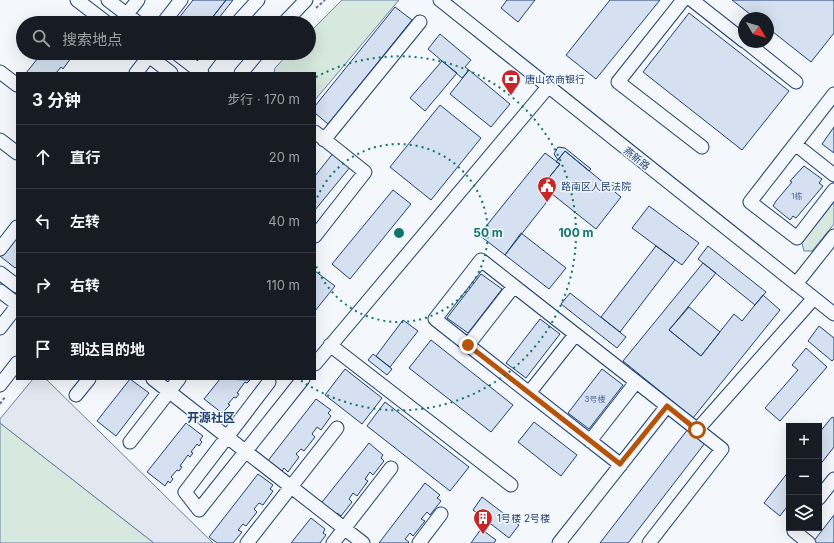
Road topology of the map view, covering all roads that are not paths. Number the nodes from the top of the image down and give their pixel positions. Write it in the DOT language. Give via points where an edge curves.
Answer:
graph roads {
  1 [pos="77,0"];
  2 [pos="108,0"];
  3 [pos="138,0"];
  4 [pos="181,0"];
  5 [pos="258,0"];
  6 [pos="306,0"];
  7 [pos="440,0"];
  8 [pos="683,0"];
  9 [pos="692,0"];
  10 [pos="127,14"];
  11 [pos="98,16"];
  12 [pos="129,16"];
  13 [pos="168,16"];
  14 [pos="243,16"];
  15 [pos="291,16"];
  16 [pos="420,22"];
  17 [pos="738,36"];
  18 [pos="754,48"];
  19 [pos="144,60"];
  20 [pos="155,60"];
  21 [pos="184,60"];
  22 [pos="207,60"];
  23 [pos="252,60"];
  24 [pos="0,72"];
  25 [pos="137,72"];
  26 [pos="170,72"];
  27 [pos="199,72"];
  28 [pos="242,72"];
  29 [pos="796,82"];
  30 [pos="16,84"];
  31 [pos="548,87"];
  32 [pos="834,94"];
  33 [pos="320,136"];
  34 [pos="0,140"];
  35 [pos="795,144"];
  36 [pos="702,147"];
  37 [pos="16,152"];
  38 [pos="834,175"];
  39 [pos="834,190"];
  40 [pos="16,228"];
  41 [pos="316,235"];
  42 [pos="834,236"];
  43 [pos="0,249"];
  44 [pos="0,273"];
  45 [pos="796,284"];
  46 [pos="16,285"];
  47 [pos="514,286"];
  48 [pos="0,291"];
  49 [pos="814,298"];
  50 [pos="16,304"];
  51 [pos="16,306"];
  52 [pos="834,314"];
  53 [pos="0,328"];
  54 [pos="576,335"];
  55 [pos="330,345"];
  56 [pos="468,345"];
  57 [pos="316,363"];
  58 [pos="16,364"];
  59 [pos="88,380"];
  60 [pos="154,380"];
  61 [pos="178,380"];
  62 [pos="302,380"];
  63 [pos="269,382"];
  64 [pos="636,382"];
  65 [pos="0,386"];
  66 [pos="169,392"];
  67 [pos="529,393"];
  68 [pos="76,396"];
  69 [pos="667,406"];
  70 [pos="337,428"];
  71 [pos="697,430"];
  72 [pos="227,436"];
  73 [pos="590,440"];
  74 [pos="130,442"];
  75 [pos="246,450"];
  76 [pos="620,464"];
  77 [pos="391,468"];
  78 [pos="834,479"];
  79 [pos="511,485"];
  80 [pos="292,487"];
  81 [pos="821,495"];
  82 [pos="441,514"];
  83 [pos="345,528"];
  84 [pos="794,531"];
  85 [pos="247,543"];
  86 [pos="333,543"];
  87 [pos="363,543"];
  88 [pos="419,543"];
  89 [pos="559,543"];
  90 [pos="649,543"];
  91 [pos="809,543"];
  1 -- 11 [label="street"];
  2 -- 10 [label="street"];
  3 -- 10 [label="street"];
  4 -- 13 [label="street"];
  5 -- 14 [label="street"];
  6 -- 15 [label="street"];
  7 -- 31 [label="street, 燕新路"];
  8 -- 36 [label="street" via="618,82"];
  9 -- 17 [label="street"];
  10 -- 12 [label="street"];
  16 -- 33 [label="street"];
  18 -- 29 [label="street"];
  19 -- 25 [label="street"];
  20 -- 26 [label="street"];
  21 -- 27 [label="street"];
  22 -- 27 [label="street"];
  23 -- 28 [label="street"];
  24 -- 30 [label="street"];
  31 -- 45 [label="street, 燕新路"];
  31 -- 55 [label="street"];
  32 -- 35 [label="street"];
  33 -- 41 [label="street" via="365,172"];
  34 -- 37 [label="street"];
  35 -- 38 [label="street"];
  35 -- 39 [label="street" via="750,202 797,238"];
  40 -- 43 [label="street"];
  42 -- 45 [label="street"];
  44 -- 46 [label="street"];
  45 -- 49 [label="street, 燕新路"];
  47 -- 54 [label="street"];
  47 -- 56 [label="street"];
  47 -- 56 [label="street" via="481,260 435,319"];
  48 -- 50 [label="street"];
  49 -- 52 [label="street, 燕新路"];
  49 -- 71 [label="street"];
  51 -- 53 [label="street"];
  54 -- 64 [label="street"];
  54 -- 67 [label="street"];
  55 -- 57 [label="street"];
  55 -- 79 [label="street"];
  56 -- 67 [label="street"];
  58 -- 65 [label="street"];
  59 -- 68 [label="street"];
  60 -- 66 [label="street"];
  61 -- 66 [label="street"];
  62 -- 75 [label="street"];
  63 -- 72 [label="street"];
  64 -- 69 [label="street"];
  64 -- 73 [label="street"];
  66 -- 72 [label="street"];
  66 -- 74 [label="street"];
  67 -- 73 [label="street"];
  69 -- 71 [label="street"];
  69 -- 76 [label="street"];
  70 -- 80 [label="street"];
  71 -- 90 [label="street" via="722,449"];
  72 -- 75 [label="street"];
  72 -- 75 [label="street" via="185,492 199,510"];
  73 -- 76 [label="street"];
  75 -- 80 [label="street"];
  76 -- 89 [label="street"];
  77 -- 83 [label="street"];
  78 -- 81 [label="street"];
  80 -- 83 [label="street"];
  80 -- 85 [label="street"];
  82 -- 88 [label="street"];
  83 -- 86 [label="street"];
  83 -- 87 [label="street"];
  84 -- 91 [label="street"];
}
